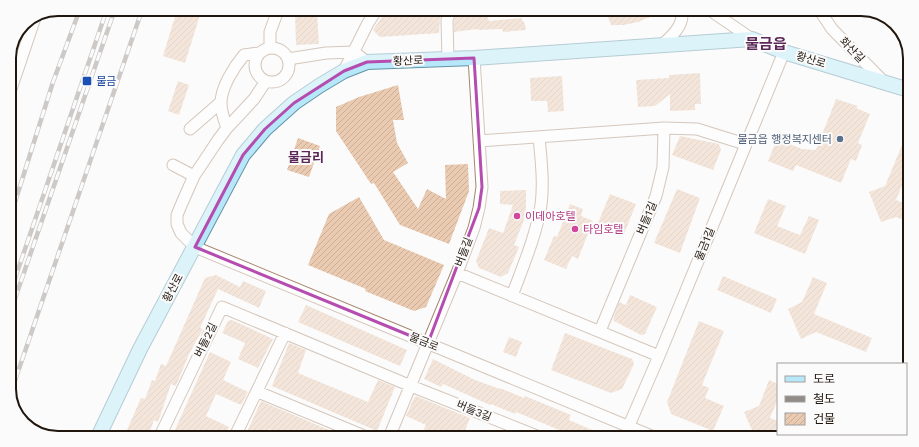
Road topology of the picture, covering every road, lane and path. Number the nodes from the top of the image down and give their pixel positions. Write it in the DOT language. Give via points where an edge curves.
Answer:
graph roads {
  1 [pos="276,16"];
  2 [pos="373,16"];
  3 [pos="448,16"];
  4 [pos="682,16"];
  5 [pos="719,16"];
  6 [pos="823,16"];
  7 [pos="33,24"];
  8 [pos="752,38"];
  9 [pos="663,44"];
  10 [pos="265,51"];
  11 [pos="354,52"];
  12 [pos="784,52"];
  13 [pos="474,58"];
  14 [pos="288,59"];
  15 [pos="448,59"];
  16 [pos="367,62"];
  17 [pos="344,71"];
  18 [pos="16,74"];
  19 [pos="266,81"];
  20 [pos="885,83"];
  21 [pos="903,88"];
  22 [pos="221,102"];
  23 [pos="227,128"];
  24 [pos="664,128"];
  25 [pos="190,129"];
  26 [pos="540,137"];
  27 [pos="479,141"];
  28 [pos="745,144"];
  29 [pos="173,165"];
  30 [pos="194,176"];
  31 [pos="194,247"];
  32 [pos="457,273"];
  33 [pos="512,296"];
  34 [pos="600,331"];
  35 [pos="285,333"];
  36 [pos="428,343"];
  37 [pos="659,356"];
  38 [pos="411,386"];
  39 [pos="258,392"];
  40 [pos="628,426"];
  41 [pos="101,431"];
  42 [pos="162,431"];
  43 [pos="238,431"];
  44 [pos="352,431"];
  45 [pos="392,431"];
  46 [pos="524,431"];
  47 [pos="626,431"];
  48 [pos="640,431"];
  1 -- 10 [label="street"];
  2 -- 11 [label="street"];
  3 -- 15 [label="street"];
  4 -- 9 [label="street" via="675,33"];
  5 -- 8 [label="street"];
  6 -- 20 [label="street, 화산길" via="832,29"];
  7 -- 18 [label="street"];
  8 -- 9 [label="main road, 황산로"];
  8 -- 12 [label="main road, 황산로"];
  9 -- 13 [label="main road, 황산로"];
  10 -- 14 [label="street" via="280,50"];
  10 -- 19 [label="street" via="255,63 255,69 261,79"];
  10 -- 22 [label="street" via="244,55 235,66"];
  11 -- 14 [label="street"];
  11 -- 16 [label="street"];
  11 -- 17 [label="street"];
  12 -- 20 [label="main road, 황산로"];
  12 -- 28 [label="street, 물금1길"];
  13 -- 15 [label="main road, 황산로"];
  13 -- 27 [label="street, 버들길"];
  14 -- 19 [label="street" via="288,70 282,79 271,83"];
  15 -- 16 [label="main road, 황산로"];
  16 -- 17 [label="main road, 황산로"];
  17 -- 31 [label="main road, 황산로" via="294,103 265,129 244,155"];
  19 -- 23 [label="street" via="254,99"];
  20 -- 21 [label="main road, 황산로"];
  22 -- 23 [label="street"];
  22 -- 25 [label="street"];
  23 -- 30 [label="street"];
  24 -- 26 [label="street"];
  24 -- 28 [label="street" via="697,129"];
  24 -- 34 [label="street, 버들1길" via="663,167 656,196"];
  26 -- 27 [label="street"];
  26 -- 33 [label="street" via="541,204 536,229"];
  27 -- 32 [label="street, 버들길" via="482,187 479,208"];
  28 -- 37 [label="street, 물금1길"];
  29 -- 30 [label="street"];
  30 -- 31 [label="street" via="177,216 177,224 181,233"];
  31 -- 36 [label="street, 물금로"];
  31 -- 41 [label="main road, 황산로" via="140,349"];
  32 -- 33 [label="street"];
  32 -- 36 [label="street, 버들길"];
  33 -- 34 [label="street"];
  34 -- 37 [label="street"];
  35 -- 38 [label="street, 버들2길"];
  35 -- 39 [label="street"];
  35 -- 42 [label="street, 버들2길" via="222,307"];
  36 -- 38 [label="street, 버들길"];
  36 -- 40 [label="street, 물금로"];
  37 -- 40 [label="street, 물금1길"];
  38 -- 45 [label="street, 버들길"];
  38 -- 46 [label="street, 버들3길"];
  39 -- 43 [label="street"];
  39 -- 44 [label="street"];
  40 -- 47 [label="street, 물금1길"];
  40 -- 48 [label="street, 물금로"];
}
